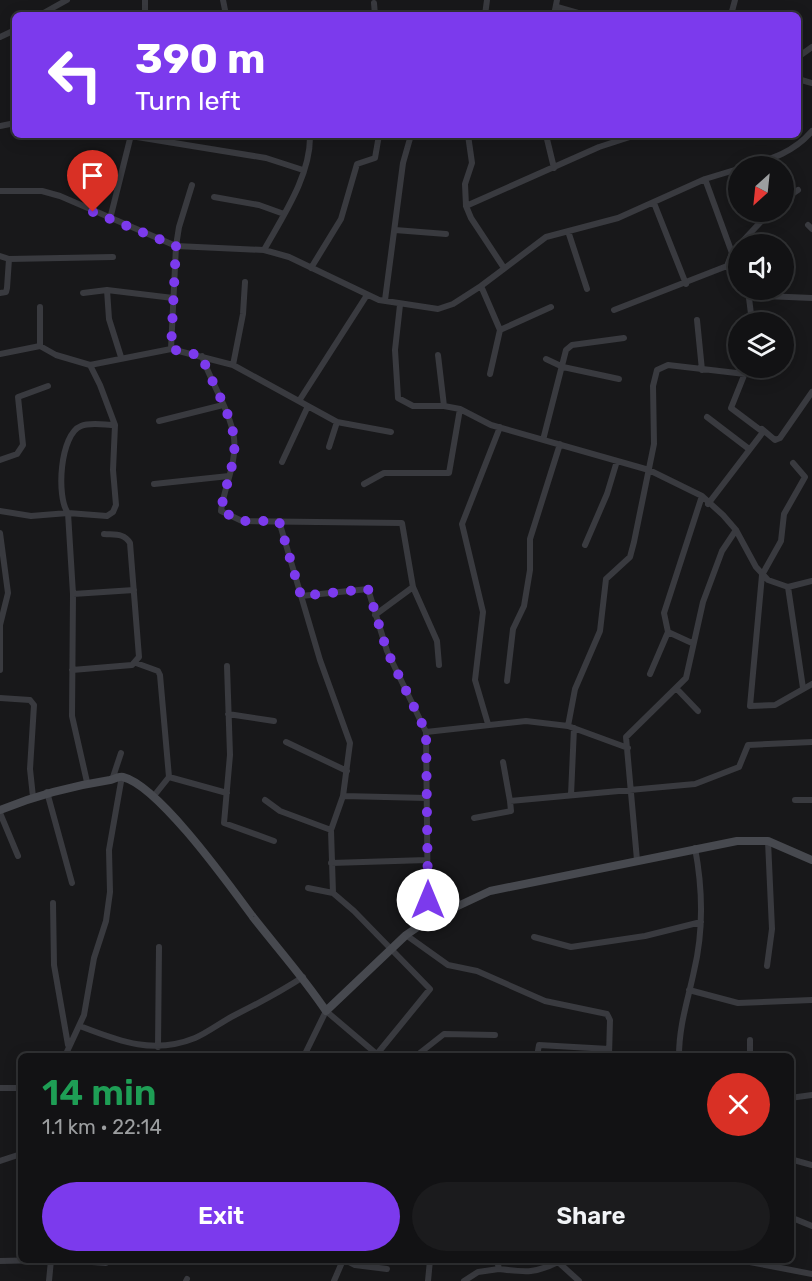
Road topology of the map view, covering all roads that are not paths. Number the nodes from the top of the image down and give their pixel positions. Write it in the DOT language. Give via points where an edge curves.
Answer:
graph roads {
  1 [pos="67,0"];
  2 [pos="374,3"];
  3 [pos="557,3"];
  4 [pos="50,12"];
  5 [pos="375,12"];
  6 [pos="578,12"];
  7 [pos="812,47"];
  8 [pos="801,51"];
  9 [pos="812,130"];
  10 [pos="130,138"];
  11 [pos="149,138"];
  12 [pos="309,138"];
  13 [pos="378,138"];
  14 [pos="410,138"];
  15 [pos="468,138"];
  16 [pos="547,138"];
  17 [pos="627,138"];
  18 [pos="781,156"];
  19 [pos="554,168"];
  20 [pos="303,170"];
  21 [pos="728,172"];
  22 [pos="705,179"];
  23 [pos="192,185"];
  24 [pos="798,190"];
  25 [pos="0,191"];
  26 [pos="794,193"];
  27 [pos="214,197"];
  28 [pos="654,203"];
  29 [pos="466,206"];
  30 [pos="284,214"];
  31 [pos="110,219"];
  32 [pos="761,222"];
  33 [pos="395,230"];
  34 [pos="568,231"];
  35 [pos="446,234"];
  36 [pos="750,234"];
  37 [pos="728,242"];
  38 [pos="176,246"];
  39 [pos="264,250"];
  40 [pos="0,256"];
  41 [pos="112,257"];
  42 [pos="9,259"];
  43 [pos="727,266"];
  44 [pos="311,268"];
  45 [pos="504,268"];
  46 [pos="245,282"];
  47 [pos="686,284"];
  48 [pos="481,286"];
  49 [pos="587,289"];
  50 [pos="107,290"];
  51 [pos="84,293"];
  52 [pos="0,294"];
  53 [pos="367,295"];
  54 [pos="173,298"];
  55 [pos="812,298"];
  56 [pos="385,300"];
  57 [pos="400,305"];
  58 [pos="40,307"];
  59 [pos="551,308"];
  60 [pos="614,310"];
  61 [pos="751,312"];
  62 [pos="697,320"];
  63 [pos="500,330"];
  64 [pos="624,338"];
  65 [pos="40,346"];
  66 [pos="171,349"];
  67 [pos="0,354"];
  68 [pos="438,355"];
  69 [pos="202,356"];
  70 [pos="121,357"];
  71 [pos="546,359"];
  72 [pos="90,365"];
  73 [pos="233,365"];
  74 [pos="563,367"];
  75 [pos="702,370"];
  76 [pos="728,371"];
  77 [pos="490,374"];
  78 [pos="743,378"];
  79 [pos="619,379"];
  80 [pos="48,386"];
  81 [pos="812,392"];
  82 [pos="299,401"];
  83 [pos="223,405"];
  84 [pos="308,406"];
  85 [pos="444,406"];
  86 [pos="460,409"];
  87 [pos="707,417"];
  88 [pos="159,421"];
  89 [pos="337,422"];
  90 [pos="115,425"];
  91 [pos="500,427"];
  92 [pos="761,429"];
  93 [pos="391,432"];
  94 [pos="543,440"];
  95 [pos="560,444"];
  96 [pos="329,447"];
  97 [pos="749,449"];
  98 [pos="0,460"];
  99 [pos="282,462"];
  100 [pos="617,462"];
  101 [pos="793,463"];
  102 [pos="649,470"];
  103 [pos="229,476"];
  104 [pos="154,484"];
  105 [pos="364,484"];
  106 [pos="702,496"];
  107 [pos="708,504"];
  108 [pos="0,511"];
  109 [pos="68,513"];
  110 [pos="279,521"];
  111 [pos="736,530"];
  112 [pos="0,533"];
  113 [pos="104,534"];
  114 [pos="585,545"];
  115 [pos="2,569"];
  116 [pos="762,575"];
  117 [pos="812,581"];
  118 [pos="413,587"];
  119 [pos="788,587"];
  120 [pos="134,590"];
  121 [pos="73,594"];
  122 [pos="301,596"];
  123 [pos="375,615"];
  124 [pos="668,632"];
  125 [pos="692,643"];
  126 [pos="136,663"];
  127 [pos="440,665"];
  128 [pos="226,666"];
  129 [pos="0,670"];
  130 [pos="72,670"];
  131 [pos="650,674"];
  132 [pos="507,681"];
  133 [pos="812,684"];
  134 [pos="676,688"];
  135 [pos="802,688"];
  136 [pos="0,698"];
  137 [pos="698,711"];
  138 [pos="228,714"];
  139 [pos="274,721"];
  140 [pos="488,724"];
  141 [pos="571,727"];
  142 [pos="426,732"];
  143 [pos="286,742"];
  144 [pos="812,742"];
  145 [pos="628,748"];
  146 [pos="121,753"];
  147 [pos="503,762"];
  148 [pos="347,771"];
  149 [pos="122,776"];
  150 [pos="169,777"];
  151 [pos="112,780"];
  152 [pos="87,782"];
  153 [pos="632,791"];
  154 [pos="47,792"];
  155 [pos="227,793"];
  156 [pos="571,795"];
  157 [pos="344,796"];
  158 [pos="33,797"];
  159 [pos="153,797"];
  160 [pos="427,798"];
  161 [pos="266,800"];
  162 [pos="795,800"];
  163 [pos="812,800"];
  164 [pos="510,801"];
  165 [pos="0,812"];
  166 [pos="474,818"];
  167 [pos="331,830"];
  168 [pos="274,841"];
  169 [pos="768,841"];
  170 [pos="695,848"];
  171 [pos="18,856"];
  172 [pos="637,860"];
  173 [pos="812,860"];
  174 [pos="428,861"];
  175 [pos="331,863"];
  176 [pos="72,883"];
  177 [pos="308,888"];
  178 [pos="333,893"];
  179 [pos="53,903"];
  180 [pos="428,920"];
  181 [pos="701,922"];
  182 [pos="405,935"];
  183 [pos="534,936"];
  184 [pos="159,947"];
  185 [pos="390,948"];
  186 [pos="767,966"];
  187 [pos="303,977"];
  188 [pos="689,990"];
  189 [pos="812,1000"];
  190 [pos="326,1011"];
  191 [pos="80,1026"];
  192 [pos="495,1035"];
  193 [pos="750,1040"];
  194 [pos="69,1045"];
  195 [pos="158,1047"];
  196 [pos="609,1052"];
  197 [pos="66,1053"];
  198 [pos="305,1053"];
  199 [pos="376,1053"];
  200 [pos="380,1053"];
  201 [pos="420,1053"];
  202 [pos="538,1053"];
  203 [pos="679,1053"];
  204 [pos="750,1053"];
  205 [pos="18,1088"];
  206 [pos="0,1089"];
  207 [pos="812,1095"];
  208 [pos="794,1098"];
  209 [pos="18,1155"];
  210 [pos="794,1160"];
  211 [pos="0,1161"];
  212 [pos="812,1165"];
  213 [pos="794,1219"];
  214 [pos="812,1226"];
  215 [pos="0,1261"];
  216 [pos="18,1261"];
  217 [pos="51,1263"];
  218 [pos="343,1263"];
  219 [pos="351,1263"];
  220 [pos="430,1263"];
  221 [pos="498,1263"];
  222 [pos="554,1263"];
  223 [pos="559,1263"];
  224 [pos="755,1263"];
  225 [pos="387,1269"];
  226 [pos="500,1269"];
  227 [pos="812,1274"];
  228 [pos="49,1281"];
  229 [pos="334,1281"];
  230 [pos="428,1281"];
  231 [pos="464,1281"];
  232 [pos="579,1281"];
  1 -- 4 [label="street"];
  2 -- 5 [label="street"];
  3 -- 6 [label="street"];
  7 -- 8 [label="street"];
  9 -- 18 [label="street"];
  10 -- 31 [label="street"];
  11 -- 20 [label="street" via="267,158"];
  12 -- 20 [label="street"];
  13 -- 44 [label="street" via="375,158 357,164 341,219"];
  14 -- 33 [label="street"];
  15 -- 29 [label="street" via="472,163 465,184"];
  16 -- 19 [label="street"];
  17 -- 19 [label="street"];
  19 -- 29 [label="street"];
  20 -- 30 [label="street"];
  21 -- 22 [label="street"];
  22 -- 28 [label="street"];
  22 -- 37 [label="street"];
  23 -- 38 [label="street"];
  24 -- 26 [label="street"];
  25 -- 31 [label="street" via="42,191"];
  27 -- 30 [label="street"];
  28 -- 34 [label="street" via="618,218"];
  28 -- 47 [label="street"];
  29 -- 45 [label="street"];
  30 -- 39 [label="street"];
  31 -- 38 [label="street"];
  32 -- 36 [label="street"];
  33 -- 35 [label="street"];
  33 -- 56 [label="street"];
  34 -- 45 [label="street" via="538,241"];
  34 -- 49 [label="street"];
  38 -- 39 [label="street"];
  38 -- 54 [label="street"];
  39 -- 44 [label="street"];
  40 -- 42 [label="street"];
  41 -- 42 [label="street"];
  42 -- 52 [label="street" via="6,292"];
  43 -- 47 [label="street"];
  44 -- 53 [label="street"];
  45 -- 48 [label="street"];
  46 -- 73 [label="street"];
  47 -- 60 [label="street"];
  48 -- 57 [label="street" via="445,308"];
  48 -- 63 [label="street"];
  50 -- 51 [label="street"];
  50 -- 54 [label="street"];
  50 -- 70 [label="street" via="109,319"];
  53 -- 56 [label="street"];
  53 -- 82 [label="street"];
  54 -- 66 [label="street"];
  55 -- 61 [label="street" via="765,296 748,290"];
  56 -- 57 [label="street"];
  57 -- 85 [label="street" via="395,350 398,398 413,406"];
  58 -- 65 [label="street"];
  59 -- 63 [label="street"];
  62 -- 75 [label="street"];
  63 -- 77 [label="street"];
  64 -- 74 [label="street" via="573,345 566,350"];
  65 -- 67 [label="street"];
  65 -- 72 [label="street"];
  66 -- 69 [label="street"];
  66 -- 70 [label="street"];
  68 -- 85 [label="street"];
  69 -- 73 [label="street"];
  69 -- 83 [label="street"];
  70 -- 72 [label="street"];
  71 -- 74 [label="street"];
  72 -- 90 [label="street"];
  73 -- 82 [label="street"];
  74 -- 79 [label="street"];
  74 -- 94 [label="street"];
  75 -- 76 [label="street"];
  75 -- 102 [label="street" via="668,365 657,370 652,386 654,444"];
  78 -- 92 [label="street" via="732,408"];
  80 -- 98 [label="street" via="18,397 24,445 17,454"];
  81 -- 92 [label="street" via="780,438 775,440"];
  82 -- 84 [label="street"];
  83 -- 88 [label="street"];
  83 -- 103 [label="street" via="234,439"];
  84 -- 89 [label="street"];
  84 -- 99 [label="street"];
  85 -- 86 [label="street"];
  86 -- 91 [label="street"];
  86 -- 105 [label="street" via="448,473 384,473"];
  87 -- 97 [label="street"];
  89 -- 93 [label="street"];
  89 -- 96 [label="street"];
  90 -- 109 [label="street" via="84,424 72,432 64,452 62,478 61,504"];
  90 -- 109 [label="street" via="113,512 107,516"];
  91 -- 94 [label="street"];
  91 -- 140 [label="street" via="462,524 483,612 475,680"];
  92 -- 97 [label="street" via="762,434"];
  94 -- 95 [label="street"];
  95 -- 100 [label="street"];
  95 -- 132 [label="street" via="531,539 524,606 513,629"];
  97 -- 107 [label="street"];
  100 -- 102 [label="street"];
  100 -- 114 [label="street"];
  101 -- 116 [label="street" via="805,477 784,514 781,541"];
  102 -- 106 [label="street"];
  102 -- 141 [label="street" via="630,557 606,579 600,631 575,689"];
  103 -- 104 [label="street"];
  103 -- 110 [label="street" via="221,511 242,521"];
  106 -- 107 [label="street"];
  106 -- 124 [label="street" via="664,613"];
  107 -- 111 [label="street"];
  108 -- 109 [label="street" via="31,516"];
  109 -- 121 [label="street"];
  110 -- 118 [label="street" via="402,523"];
  110 -- 122 [label="street"];
  111 -- 116 [label="street"];
  111 -- 125 [label="street" via="722,551"];
  112 -- 115 [label="street"];
  113 -- 120 [label="street" via="127,537"];
  115 -- 129 [label="street" via="8,592 0,625"];
  116 -- 119 [label="street"];
  116 -- 135 [label="street" via="750,706 775,705"];
  117 -- 119 [label="street"];
  118 -- 123 [label="street"];
  118 -- 127 [label="street" via="437,641"];
  119 -- 135 [label="street"];
  120 -- 121 [label="street"];
  120 -- 126 [label="street" via="139,657"];
  121 -- 130 [label="street"];
  122 -- 123 [label="street" via="368,589"];
  122 -- 148 [label="street" via="350,743"];
  123 -- 142 [label="street" via="387,651"];
  124 -- 125 [label="street"];
  124 -- 131 [label="street"];
  125 -- 134 [label="street" via="686,678"];
  126 -- 130 [label="street"];
  126 -- 150 [label="street" via="160,675"];
  128 -- 138 [label="street"];
  130 -- 152 [label="street" via="72,716"];
  133 -- 135 [label="street"];
  134 -- 137 [label="street"];
  134 -- 145 [label="street" via="626,737"];
  136 -- 158 [label="street" via="30,700 34,705 30,769"];
  138 -- 139 [label="street"];
  138 -- 155 [label="street"];
  140 -- 141 [label="street" via="526,721"];
  140 -- 142 [label="street"];
  141 -- 145 [label="street"];
  141 -- 156 [label="street"];
  142 -- 160 [label="street"];
  143 -- 148 [label="street"];
  144 -- 153 [label="street" via="748,745 739,767 703,782"];
  145 -- 153 [label="street"];
  146 -- 151 [label="street"];
  147 -- 164 [label="street"];
  148 -- 157 [label="street"];
  149 -- 151 [label="street"];
  149 -- 159 [label="street"];
  149 -- 191 [label="street" via="109,850 106,921"];
  150 -- 155 [label="street"];
  150 -- 159 [label="street"];
  151 -- 152 [label="street"];
  152 -- 154 [label="street"];
  153 -- 156 [label="street"];
  153 -- 172 [label="street"];
  154 -- 158 [label="street"];
  154 -- 176 [label="street"];
  155 -- 168 [label="street" via="224,823"];
  156 -- 164 [label="street"];
  157 -- 160 [label="street"];
  157 -- 167 [label="street"];
  158 -- 165 [label="street"];
  159 -- 187 [label="street" via="209,856"];
  160 -- 174 [label="street"];
  161 -- 167 [label="street" via="280,811"];
  162 -- 163 [label="street"];
  164 -- 166 [label="street" via="511,811"];
  165 -- 171 [label="street"];
  167 -- 175 [label="street"];
  169 -- 170 [label="street"];
  169 -- 173 [label="street"];
  169 -- 186 [label="street" via="772,929"];
  170 -- 172 [label="street"];
  170 -- 181 [label="street" via="703,894"];
  172 -- 180 [label="street" via="490,891"];
  174 -- 175 [label="street"];
  174 -- 180 [label="street"];
  175 -- 178 [label="street"];
  177 -- 178 [label="street"];
  178 -- 185 [label="street"];
  179 -- 194 [label="street" via="54,964"];
  180 -- 182 [label="street"];
  181 -- 183 [label="street" via="645,936 571,947"];
  181 -- 188 [label="street"];
  182 -- 185 [label="street"];
  182 -- 196 [label="street" via="448,965 477,971 545,1001 607,1014"];
  184 -- 195 [label="street"];
  185 -- 190 [label="street"];
  185 -- 200 [label="street" via="430,989"];
  187 -- 190 [label="street"];
  187 -- 195 [label="street" via="195,1038"];
  188 -- 189 [label="street" via="738,1003"];
  188 -- 203 [label="street"];
  190 -- 198 [label="street"];
  190 -- 199 [label="street"];
  191 -- 194 [label="street"];
  191 -- 195 [label="street" via="131,1045"];
  192 -- 201 [label="street" via="444,1034"];
  193 -- 204 [label="street"];
  194 -- 197 [label="street"];
  196 -- 202 [label="street" via="539,1045"];
  205 -- 206 [label="street"];
  207 -- 208 [label="street"];
  209 -- 211 [label="street"];
  210 -- 212 [label="street"];
  213 -- 214 [label="street"];
  215 -- 216 [label="street"];
  217 -- 228 [label="street"];
  218 -- 229 [label="street"];
  219 -- 225 [label="street"];
  220 -- 230 [label="street"];
  221 -- 226 [label="street"];
  222 -- 226 [label="street" via="538,1272"];
  223 -- 232 [label="street"];
  224 -- 227 [label="street"];
  226 -- 231 [label="street" via="478,1272"];
}
